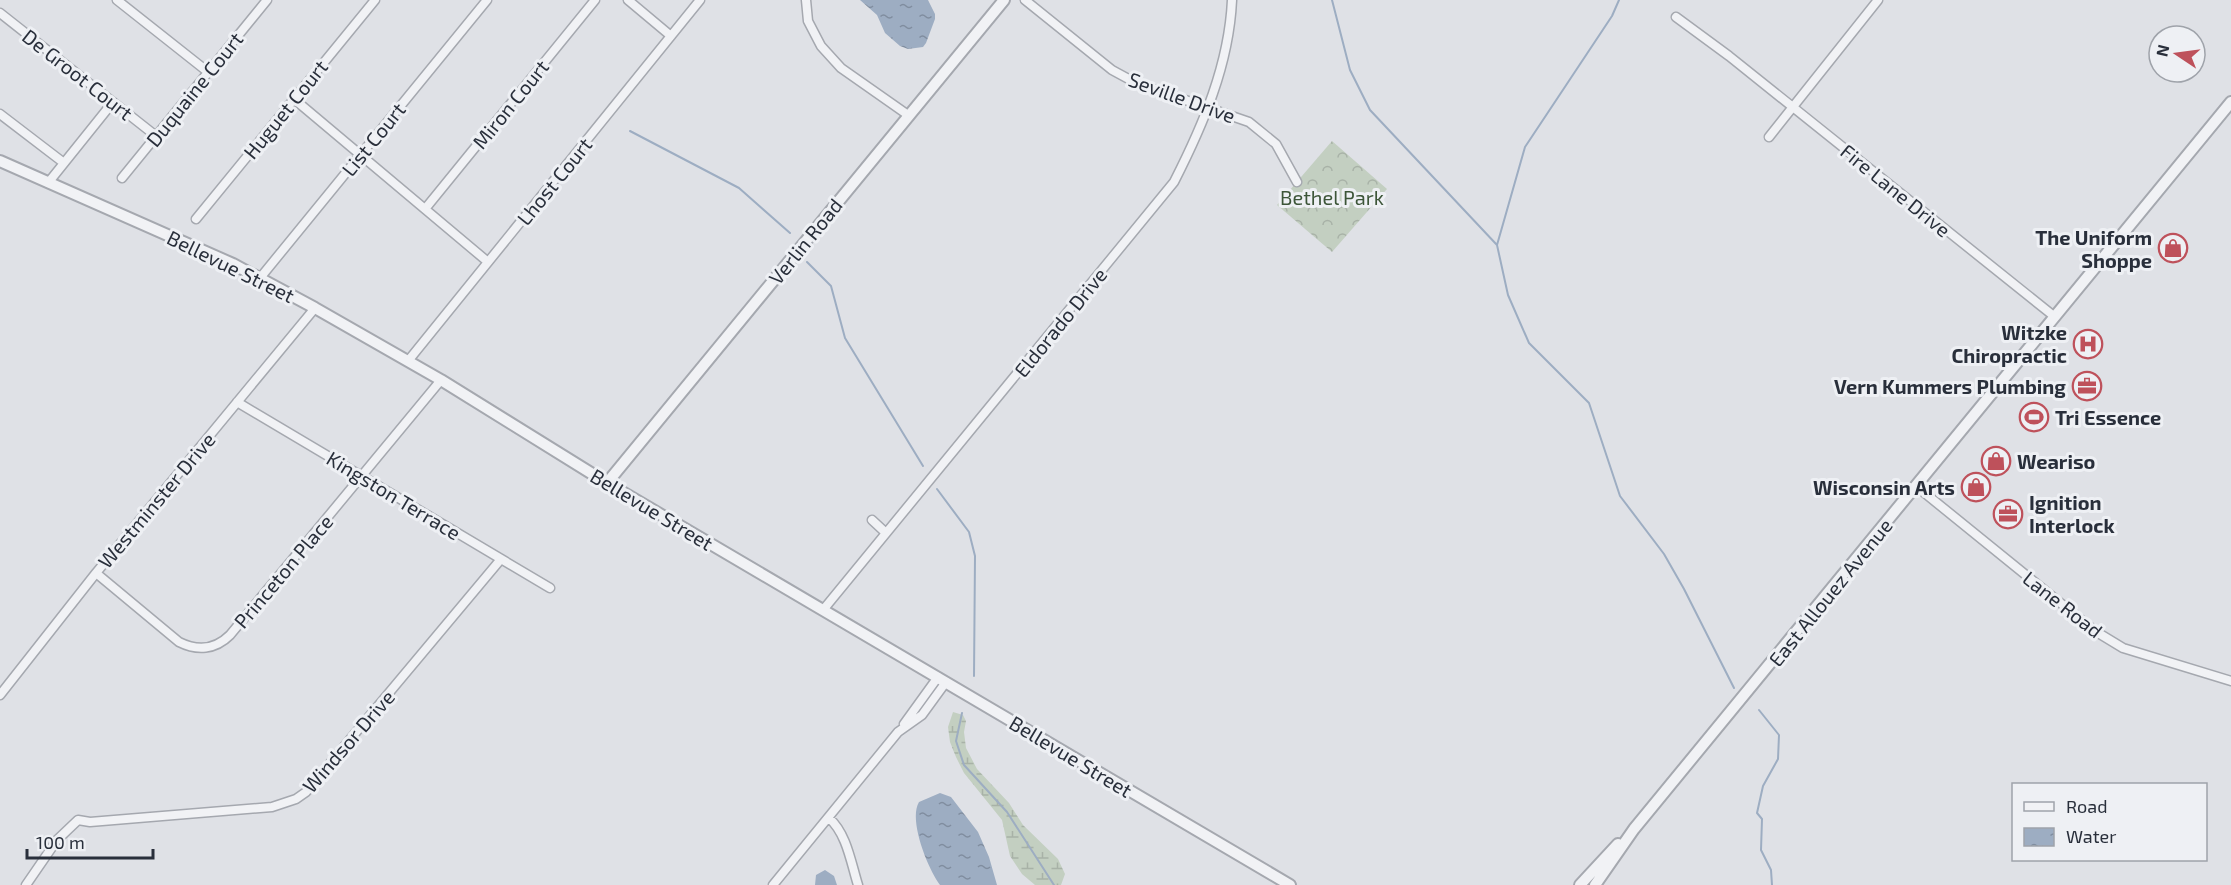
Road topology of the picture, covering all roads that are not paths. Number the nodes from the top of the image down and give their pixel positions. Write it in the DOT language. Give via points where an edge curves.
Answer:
graph roads {
  1 [pos="117,0"];
  2 [pos="375,0"];
  3 [pos="487,0"];
  4 [pos="595,0"];
  5 [pos="628,0"];
  6 [pos="700,0"];
  7 [pos="806,0"];
  8 [pos="1004,0"];
  9 [pos="1025,0"];
  10 [pos="1232,0"];
  11 [pos="1878,0"];
  12 [pos="262,2"];
  13 [pos="0,13"];
  14 [pos="1676,18"];
  15 [pos="671,36"];
  16 [pos="208,72"];
  17 [pos="294,99"];
  18 [pos="113,102"];
  19 [pos="2231,102"];
  20 [pos="1208,107"];
  21 [pos="1792,107"];
  22 [pos="0,114"];
  23 [pos="908,115"];
  24 [pos="156,136"];
  25 [pos="1769,137"];
  26 [pos="361,155"];
  27 [pos="0,161"];
  28 [pos="64,163"];
  29 [pos="122,178"];
  30 [pos="1297,182"];
  31 [pos="48,183"];
  32 [pos="425,209"];
  33 [pos="196,219"];
  34 [pos="488,262"];
  35 [pos="260,278"];
  36 [pos="315,308"];
  37 [pos="2055,317"];
  38 [pos="408,361"];
  39 [pos="441,380"];
  40 [pos="237,402"];
  41 [pos="361,476"];
  42 [pos="607,483"];
  43 [pos="1917,486"];
  44 [pos="872,520"];
  45 [pos="886,533"];
  46 [pos="501,559"];
  47 [pos="96,573"];
  48 [pos="550,588"];
  49 [pos="823,609"];
  50 [pos="942,679"];
  51 [pos="2231,681"];
  52 [pos="0,695"];
  53 [pos="829,818"];
  54 [pos="1634,829"];
  55 [pos="26,885"];
  56 [pos="773,885"];
  57 [pos="858,885"];
  58 [pos="1290,885"];
  59 [pos="1580,885"];
  60 [pos="1595,885"];
  1 -- 16 [label="street"];
  2 -- 17 [label="street, Huguet Court"];
  3 -- 26 [label="street, List Court"];
  4 -- 32 [label="street, Miron Court"];
  5 -- 15 [label="street"];
  6 -- 15 [label="street, Lhost Court"];
  7 -- 23 [label="street" via="808,21 841,68"];
  8 -- 23 [label="street, Verlin Road"];
  9 -- 20 [label="street, Seville Drive" via="1112,70 1136,83"];
  10 -- 20 [label="street, Eldorado Drive" via="1231,27"];
  11 -- 21 [label="street"];
  12 -- 16 [label="street, Duquaine Court"];
  13 -- 18 [label="street, De Groot Court"];
  14 -- 21 [label="street, Fire Lane Drive"];
  15 -- 34 [label="street, Lhost Court"];
  16 -- 24 [label="street, Duquaine Court"];
  17 -- 26 [label="street"];
  17 -- 33 [label="street, Huguet Court"];
  18 -- 24 [label="street, De Groot Court"];
  18 -- 28 [label="street"];
  19 -- 37 [label="street, East Allouez Avenue"];
  20 -- 30 [label="street, Seville Drive" via="1250,122 1263,132 1276,144"];
  20 -- 45 [label="street, Eldorado Drive" via="1174,182"];
  21 -- 25 [label="street"];
  21 -- 37 [label="street, Fire Lane Drive"];
  22 -- 28 [label="street"];
  23 -- 42 [label="street, Verlin Road"];
  24 -- 29 [label="street, Duquaine Court"];
  26 -- 32 [label="street"];
  26 -- 35 [label="street, List Court"];
  27 -- 31 [label="street, Bellevue Street"];
  28 -- 31 [label="street"];
  31 -- 35 [label="street, Bellevue Street"];
  32 -- 34 [label="street"];
  34 -- 38 [label="street, Lhost Court"];
  35 -- 36 [label="street, Bellevue Street"];
  36 -- 38 [label="street, Bellevue Street"];
  36 -- 40 [label="street, Westminster Drive"];
  37 -- 43 [label="street, East Allouez Avenue"];
  38 -- 39 [label="street, Bellevue Street"];
  39 -- 41 [label="street, Princeton Place"];
  39 -- 42 [label="street, Bellevue Street"];
  40 -- 41 [label="street, Kingston Terrace"];
  40 -- 47 [label="street, Westminster Drive"];
  41 -- 46 [label="street, Kingston Terrace"];
  41 -- 47 [label="street, Princeton Place" via="230,635 217,645 202,648 180,642"];
  42 -- 49 [label="street, Bellevue Street"];
  43 -- 51 [label="street, Lane Road" via="2094,631 2123,648"];
  43 -- 54 [label="street, East Allouez Avenue"];
  44 -- 45 [label="street"];
  45 -- 49 [label="street, Eldorado Drive"];
  46 -- 48 [label="street, Kingston Terrace"];
  46 -- 55 [label="street, Windsor Drive" via="306,792 272,807 78,820 57,840"];
  47 -- 52 [label="street, Westminster Drive"];
  49 -- 50 [label="street, Bellevue Street"];
  50 -- 53 [label="street" via="922,715 898,732"];
  50 -- 58 [label="street, Bellevue Street"];
  53 -- 56 [label="street"];
  53 -- 57 [label="street" via="843,838"];
  54 -- 59 [label="street, East Allouez Avenue"];
  54 -- 60 [label="street, East Allouez Avenue"];
}
